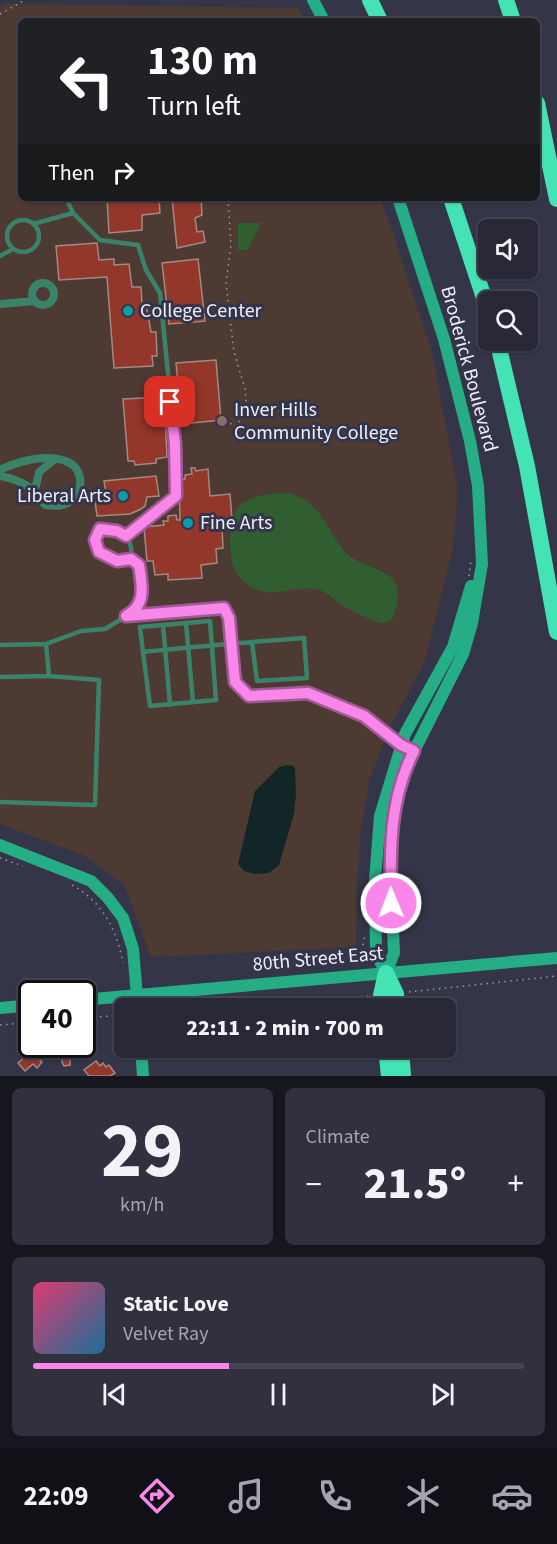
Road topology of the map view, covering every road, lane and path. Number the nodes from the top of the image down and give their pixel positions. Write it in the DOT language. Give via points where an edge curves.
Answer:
graph roads {
  1 [pos="25,0"];
  2 [pos="313,0"];
  3 [pos="370,0"];
  4 [pos="506,0"];
  5 [pos="0,14"];
  6 [pos="322,18"];
  7 [pos="379,18"];
  8 [pos="512,18"];
  9 [pos="540,117"];
  10 [pos="557,199"];
  11 [pos="67,201"];
  12 [pos="228,201"];
  13 [pos="399,201"];
  14 [pos="453,201"];
  15 [pos="73,213"];
  16 [pos="33,224"];
  17 [pos="13,249"];
  18 [pos="0,256"];
  19 [pos="482,291"];
  20 [pos="34,301"];
  21 [pos="0,304"];
  22 [pos="499,351"];
  23 [pos="226,419"];
  24 [pos="54,460"];
  25 [pos="0,470"];
  26 [pos="0,476"];
  27 [pos="35,490"];
  28 [pos="126,536"];
  29 [pos="476,554"];
  30 [pos="131,559"];
  31 [pos="467,584"];
  32 [pos="126,616"];
  33 [pos="186,623"];
  34 [pos="164,625"];
  35 [pos="557,632"];
  36 [pos="252,642"];
  37 [pos="231,643"];
  38 [pos="46,644"];
  39 [pos="0,645"];
  40 [pos="212,645"];
  41 [pos="188,647"];
  42 [pos="165,650"];
  43 [pos="143,652"];
  44 [pos="0,676"];
  45 [pos="49,676"];
  46 [pos="193,702"];
  47 [pos="170,705"];
  48 [pos="401,745"];
  49 [pos="414,751"];
  50 [pos="0,802"];
  51 [pos="0,845"];
  52 [pos="0,858"];
  53 [pos="28,868"];
  54 [pos="69,884"];
  55 [pos="391,903"];
  56 [pos="374,904"];
  57 [pos="367,931"];
  58 [pos="362,951"];
  59 [pos="557,958"];
  60 [pos="124,966"];
  61 [pos="386,973"];
  62 [pos="557,976"];
  63 [pos="538,978"];
  64 [pos="137,995"];
  65 [pos="137,998"];
  66 [pos="381,998"];
  67 [pos="396,998"];
  68 [pos="96,999"];
  69 [pos="18,1006"];
  70 [pos="0,1008"];
  71 [pos="114,1016"];
  72 [pos="96,1017"];
  73 [pos="18,1023"];
  74 [pos="0,1025"];
  75 [pos="142,1058"];
  76 [pos="387,1058"];
  77 [pos="402,1058"];
  78 [pos="143,1076"];
  79 [pos="389,1076"];
  80 [pos="404,1076"];
  1 -- 5 [label="path"];
  2 -- 6 [label="street"];
  3 -- 7 [label="highway"];
  4 -- 8 [label="highway"];
  9 -- 10 [label="highway"];
  11 -- 15 [label="lane"];
  12 -- 23 [label="path" via="231,244 226,282 234,352 245,389 247,413 234,427"];
  13 -- 29 [label="street, Broderick Boulevard" via="444,339 470,441 480,502"];
  14 -- 19 [label="highway"];
  15 -- 16 [label="lane"];
  15 -- 28 [label="lane" via="100,240 138,245 146,270 160,293 175,444 176,496"];
  16 -- 17 [label="lane" via="39,233 34,248 25,252"];
  16 -- 17 [label="lane" via="18,220 9,226 6,237"];
  17 -- 18 [label="lane"];
  20 -- 21 [label="street"];
  22 -- 35 [label="highway" via="529,476"];
  24 -- 25 [label="street" via="30,460"];
  24 -- 27 [label="street" via="39,471"];
  24 -- 27 [label="street" via="69,463 80,475 81,487 75,498 63,506 45,505"];
  26 -- 27 [label="street" via="16,479"];
  28 -- 30 [label="lane" via="133,547"];
  28 -- 30 [label="lane" via="100,529 95,540 99,552 108,557 117,561"];
  29 -- 31 [label="path"];
  29 -- 48 [label="street, Broderick Boulevard" via="456,639"];
  29 -- 49 [label="street, Broderick Boulevard" via="482,564 469,636"];
  30 -- 32 [label="lane" via="139,565 143,592 135,611"];
  32 -- 37 [label="lane" via="224,608"];
  32 -- 38 [label="lane" via="105,629 81,631"];
  33 -- 34 [label="lane"];
  33 -- 40 [label="lane" via="210,621"];
  33 -- 41 [label="lane"];
  34 -- 42 [label="lane"];
  34 -- 43 [label="lane" via="140,627"];
  36 -- 36 [label="lane" via="304,638 307,678 257,681"];
  36 -- 37 [label="lane"];
  37 -- 40 [label="lane"];
  37 -- 48 [label="lane" via="235,682 249,696 308,693 364,716"];
  38 -- 39 [label="lane"];
  38 -- 45 [label="lane"];
  40 -- 41 [label="lane"];
  40 -- 46 [label="lane" via="216,700"];
  41 -- 42 [label="lane"];
  41 -- 46 [label="lane"];
  42 -- 43 [label="lane"];
  42 -- 47 [label="lane"];
  43 -- 47 [label="lane" via="150,706"];
  44 -- 45 [label="lane"];
  45 -- 50 [label="lane" via="99,680 95,805"];
  46 -- 47 [label="lane"];
  48 -- 49 [label="lane"];
  48 -- 56 [label="street, Broderick Boulevard" via="380,816"];
  49 -- 55 [label="street, Broderick Boulevard" via="391,821"];
  51 -- 64 [label="street" via="91,881 108,898 123,918 133,949"];
  52 -- 53 [label="path"];
  54 -- 60 [label="path" via="102,910 113,927"];
  55 -- 56 [label="lane"];
  55 -- 61 [label="street, Broderick Boulevard" via="394,953"];
  56 -- 61 [label="street, Broderick Boulevard" via="376,953"];
  57 -- 58 [label="path"];
  59 -- 61 [label="street, 80th Street East"];
  61 -- 64 [label="street, 80th Street East"];
  61 -- 66 [label="highway"];
  61 -- 67 [label="highway"];
  62 -- 63 [label="path"];
  64 -- 65 [label="street"];
  64 -- 68 [label="street, 80th Street East"];
  69 -- 70 [label="street"];
  71 -- 72 [label="path"];
  73 -- 74 [label="path"];
  75 -- 78 [label="street"];
  76 -- 79 [label="highway"];
  77 -- 80 [label="highway"];
}
